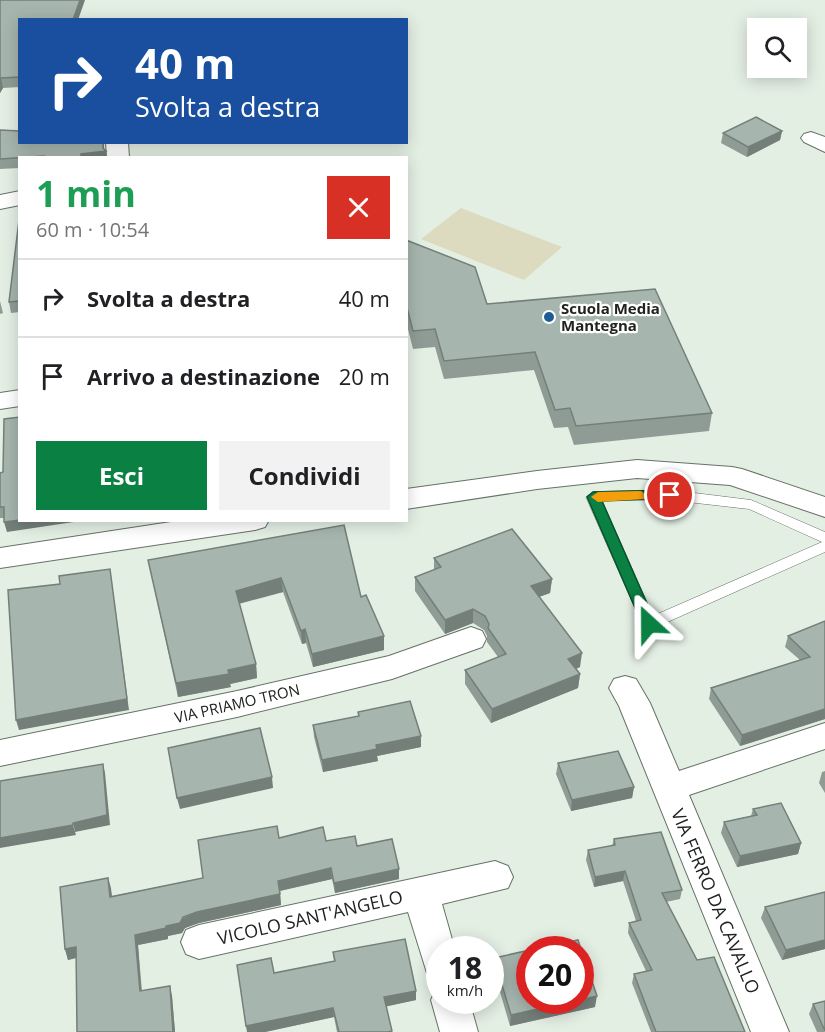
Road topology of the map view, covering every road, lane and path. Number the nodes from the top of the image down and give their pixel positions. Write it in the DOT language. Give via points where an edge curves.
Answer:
graph roads {
  1 [pos="18,198"];
  2 [pos="0,202"];
  3 [pos="18,398"];
  4 [pos="0,401"];
  5 [pos="408,499"];
  6 [pos="825,507"];
  7 [pos="242,522"];
  8 [pos="825,538"];
  9 [pos="825,546"];
  10 [pos="0,558"];
  11 [pos="471,639"];
  12 [pos="625,688"];
  13 [pos="825,736"];
  14 [pos="0,753"];
  15 [pos="669,788"];
  16 [pos="495,876"];
  17 [pos="421,893"];
  18 [pos="433,936"];
  19 [pos="199,942"];
  20 [pos="454,1014"];
  21 [pos="459,1032"];
  22 [pos="771,1032"];
  1 -- 2 [label="street"];
  3 -- 4 [label="street"];
  5 -- 6 [label="street" via="637,469 732,476"];
  7 -- 10 [label="street"];
  8 -- 9 [label="lane" via="752,505 670,495 593,497 649,624"];
  11 -- 14 [label="street, VIA PRIAMO TRON" via="392,667"];
  12 -- 15 [label="street"];
  13 -- 15 [label="street, VIA FERRO DA CAVALLO"];
  15 -- 22 [label="street, VIA FERRO DA CAVALLO"];
  16 -- 17 [label="street, VICOLO SANT'ANGELO"];
  17 -- 18 [label="street, VICOLO SANT'ANGELO"];
  17 -- 19 [label="street, VICOLO SANT'ANGELO"];
  20 -- 21 [label="street"];
}
